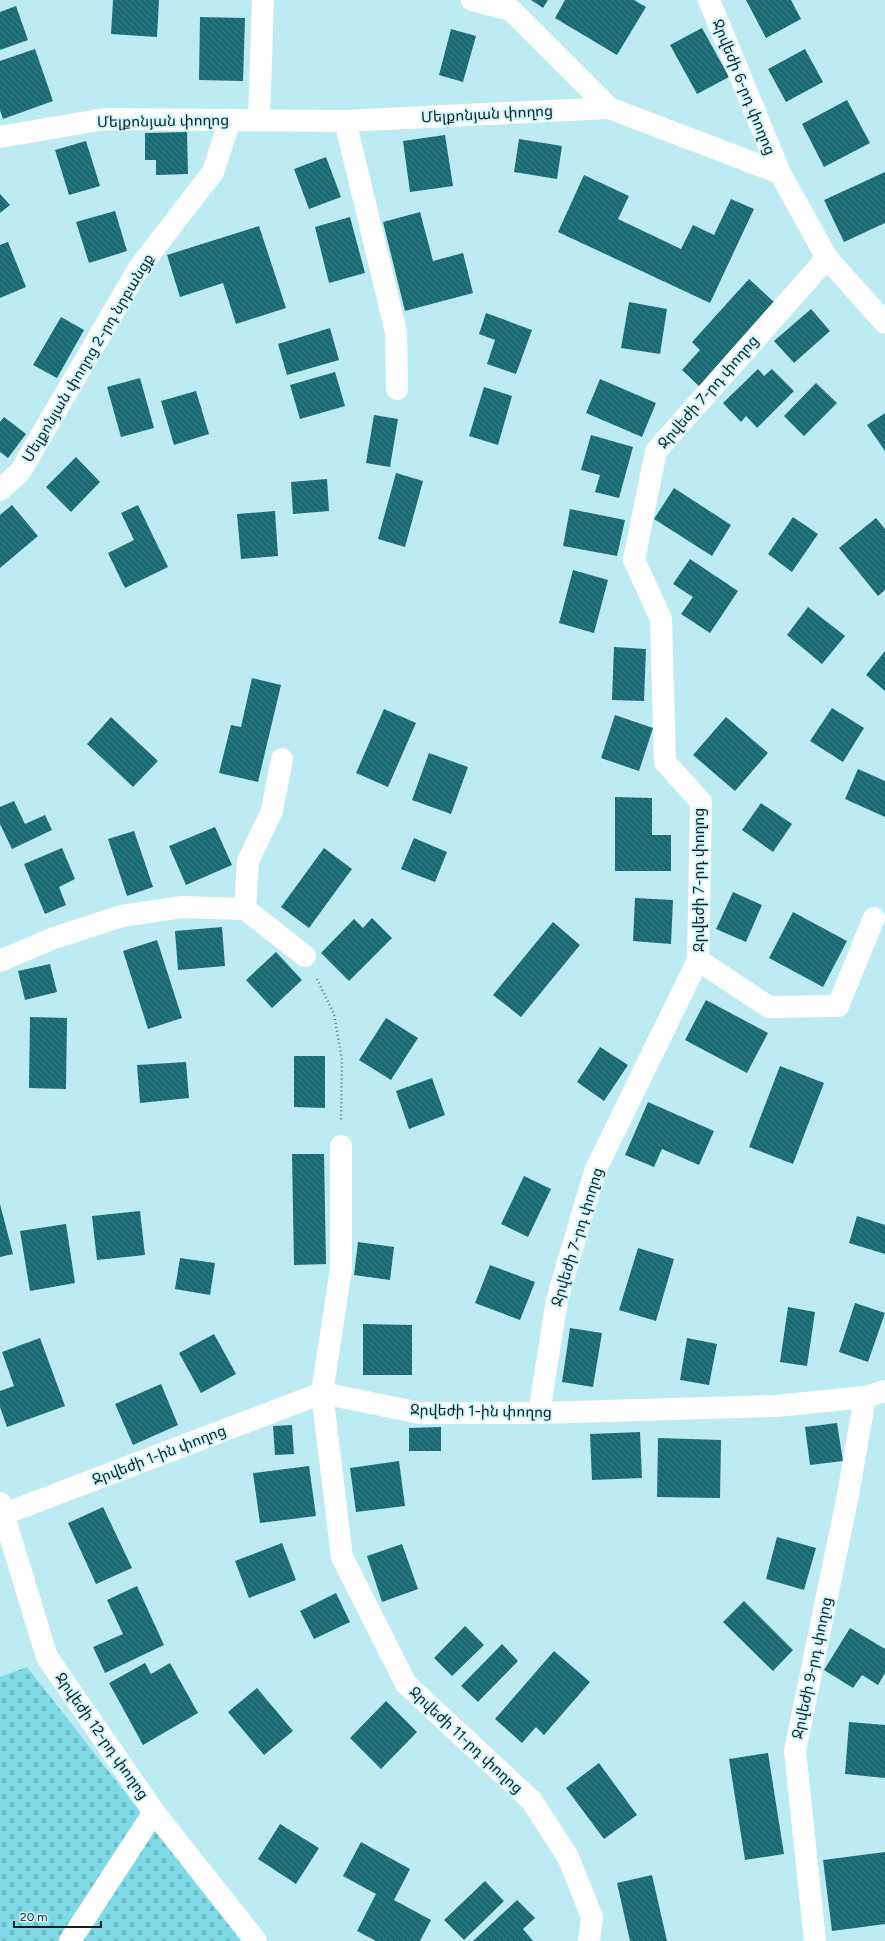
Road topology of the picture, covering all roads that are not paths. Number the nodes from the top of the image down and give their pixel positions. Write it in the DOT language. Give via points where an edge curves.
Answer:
graph roads {
  1 [pos="263,0"];
  2 [pos="472,0"];
  3 [pos="709,0"];
  4 [pos="609,108"];
  5 [pos="230,120"];
  6 [pos="259,120"];
  7 [pos="345,121"];
  8 [pos="0,137"];
  9 [pos="780,173"];
  10 [pos="827,258"];
  11 [pos="885,323"];
  12 [pos="397,389"];
  13 [pos="0,490"];
  14 [pos="282,759"];
  15 [pos="245,909"];
  16 [pos="874,918"];
  17 [pos="305,956"];
  18 [pos="698,960"];
  19 [pos="0,961"];
  20 [pos="341,1146"];
  21 [pos="322,1393"];
  22 [pos="875,1394"];
  23 [pos="539,1413"];
  24 [pos="2,1509"];
  25 [pos="154,1812"];
  26 [pos="70,1941"];
  27 [pos="256,1941"];
  28 [pos="589,1941"];
  29 [pos="815,1941"];
  1 -- 6 [label="street"];
  2 -- 4 [label="street" via="511,10"];
  3 -- 9 [label="street, Ջրվեժի 6-րդ փողոց"];
  4 -- 7 [label="street, Մելքոնյան փողոց"];
  4 -- 9 [label="street, Մելքոնյան փողոց"];
  5 -- 6 [label="street, Մելքոնյան փողոց"];
  5 -- 8 [label="street, Մելքոնյան փողոց" via="105,119"];
  5 -- 13 [label="street, Մելքոնյան փողոց 2-րդ նրբանցք" via="213,172 139,268 20,472"];
  6 -- 7 [label="street, Մելքոնյան փողոց"];
  7 -- 12 [label="street" via="396,332"];
  9 -- 10 [label="street"];
  10 -- 11 [label="street"];
  10 -- 18 [label="street, Ջրվեժի 7-րդ փողոց" via="656,450 634,560 661,619 666,762 701,802"];
  14 -- 15 [label="street" via="272,811 248,861"];
  15 -- 17 [label="street"];
  15 -- 19 [label="street" via="182,907 122,916 54,938"];
  16 -- 18 [label="street" via="838,1006 769,1006"];
  18 -- 23 [label="street, Ջրվեժի 7-րդ փողոց" via="595,1171 556,1300"];
  20 -- 21 [label="street, Ջրվեժի 11-րդ փողոց" via="341,1269"];
  21 -- 23 [label="street, Ջրվեժի 1-ին փողոց" via="420,1413"];
  21 -- 24 [label="street, Ջրվեժի 1-ին փողոց"];
  21 -- 28 [label="street, Ջրվեժի 11-րդ փողոց" via="342,1557 406,1684 532,1801 568,1857 592,1917"];
  22 -- 23 [label="street, Ջրվեժի 1-ին փողոց" via="776,1406"];
  22 -- 29 [label="street, Ջրվեժի 9-րդ փողոց" via="848,1495 794,1751"];
  24 -- 25 [label="street, Ջրվեժի 12-րդ փողոց" via="47,1657"];
  25 -- 26 [label="street"];
  25 -- 27 [label="street, Ջրվեժի 12-րդ փողոց"];
}
